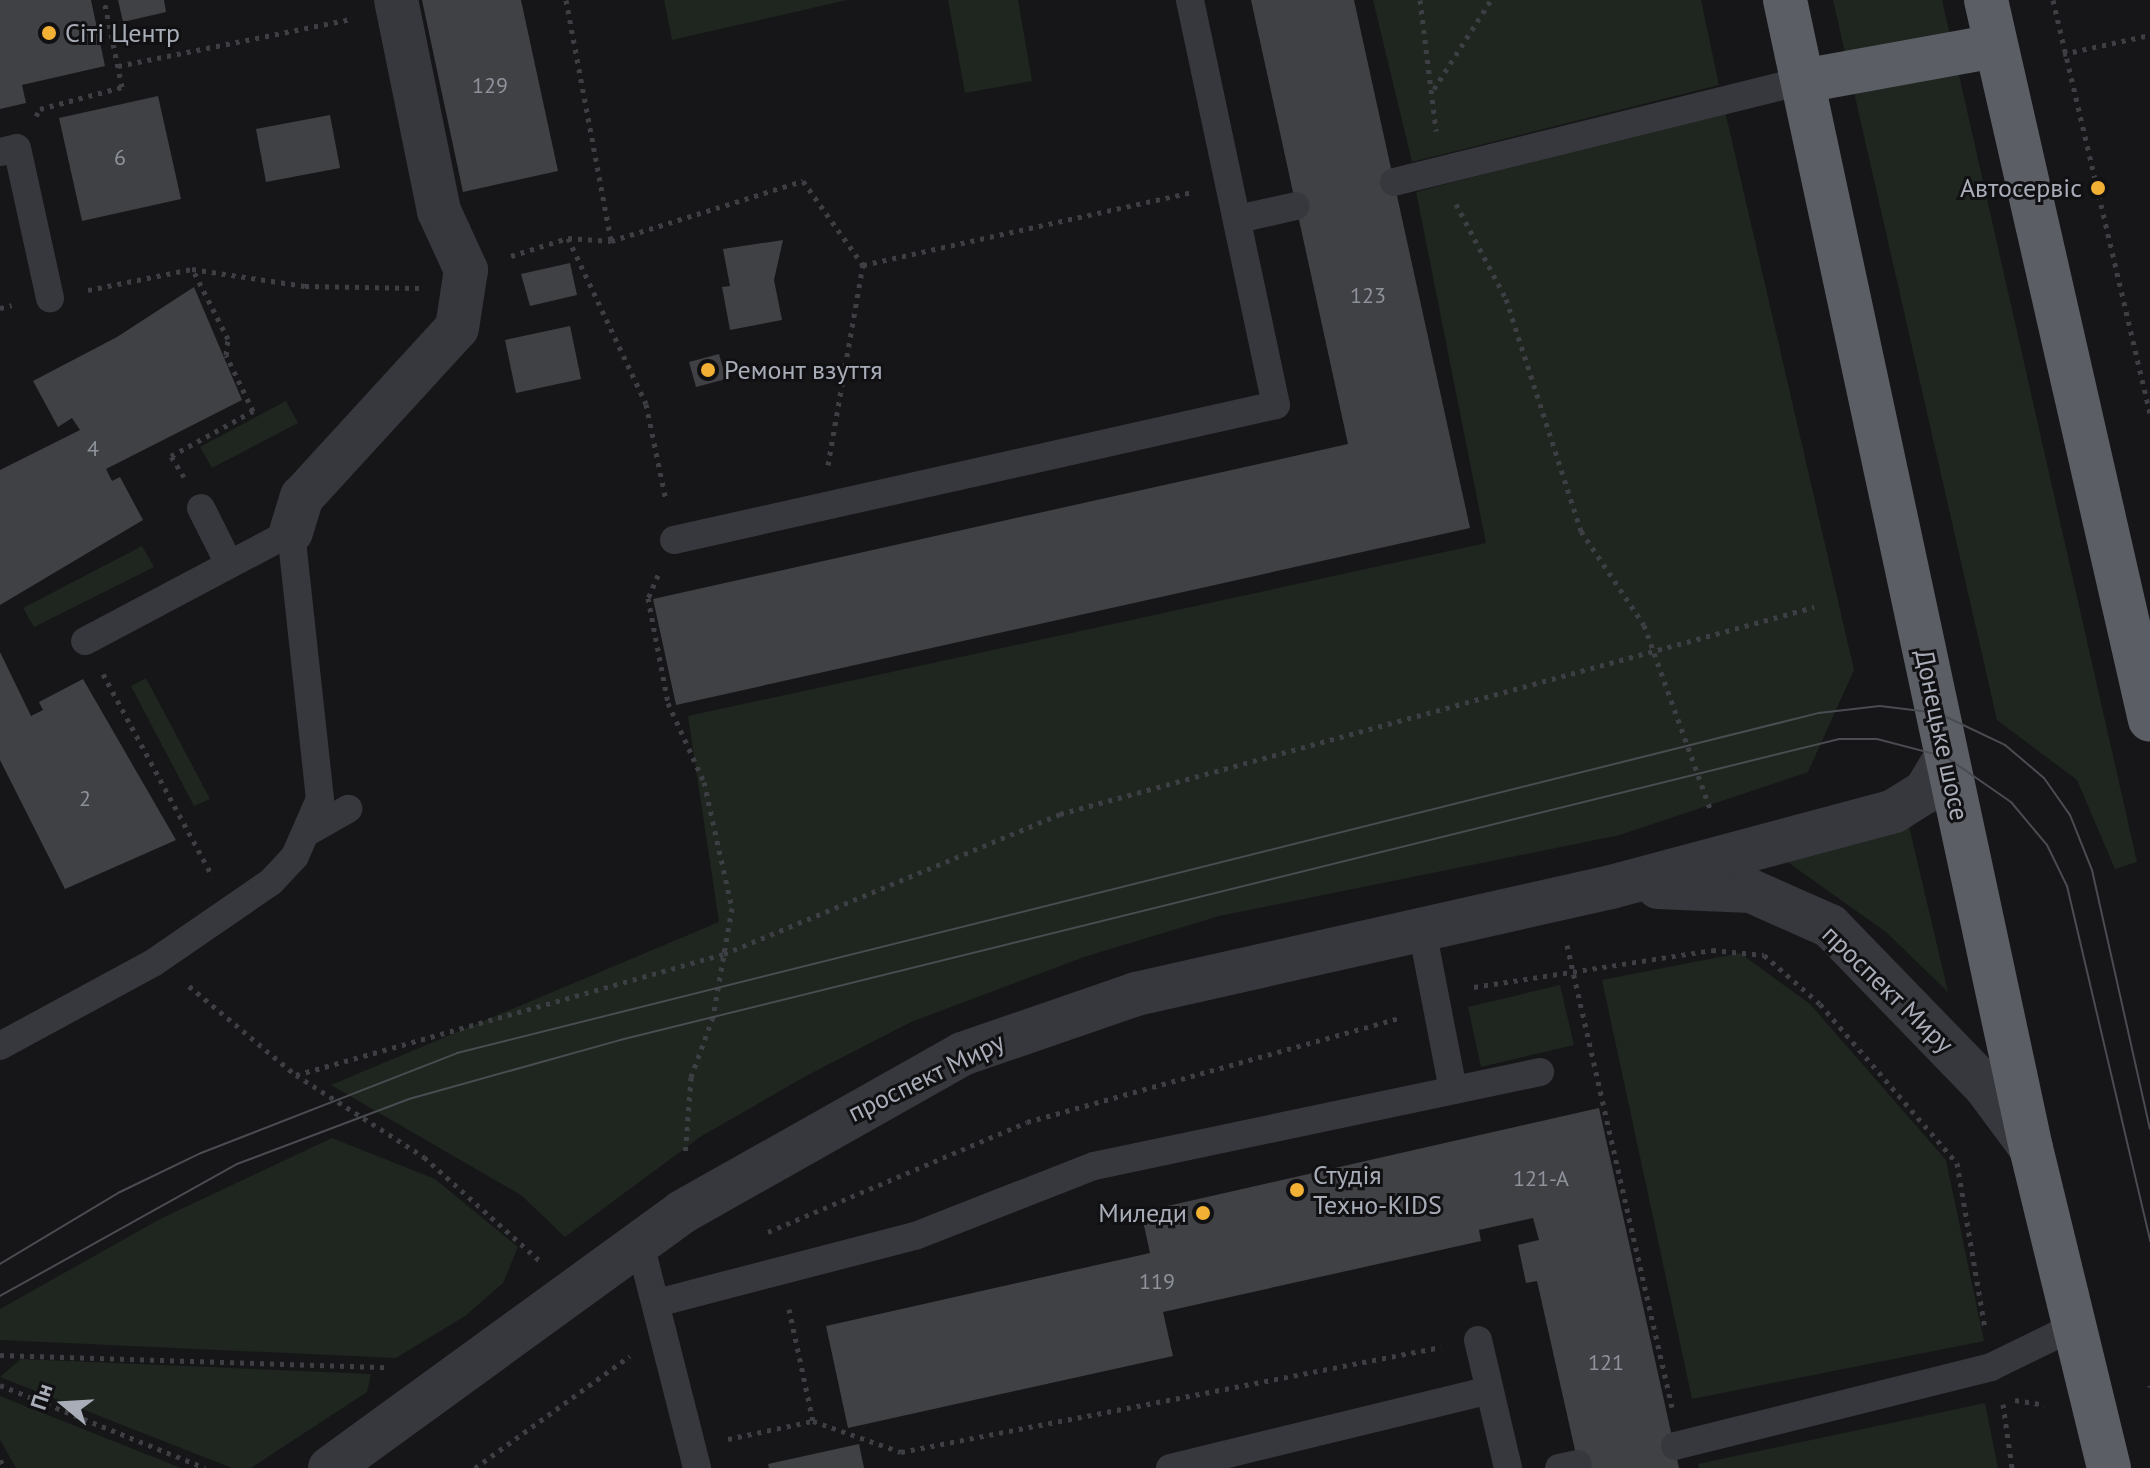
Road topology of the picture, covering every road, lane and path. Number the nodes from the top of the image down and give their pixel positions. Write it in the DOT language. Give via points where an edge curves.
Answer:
graph roads {
  1 [pos="104,0"];
  2 [pos="566,0"];
  3 [pos="1190,0"];
  4 [pos="1420,0"];
  5 [pos="1491,0"];
  6 [pos="1785,0"];
  7 [pos="1986,0"];
  8 [pos="2053,0"];
  9 [pos="397,5"];
  10 [pos="2150,35"];
  11 [pos="1996,46"];
  12 [pos="2063,54"];
  13 [pos="118,66"];
  14 [pos="1803,81"];
  15 [pos="1434,89"];
  16 [pos="9,150"];
  17 [pos="1438,171"];
  18 [pos="1394,182"];
  19 [pos="1229,184"];
  20 [pos="1296,206"];
  21 [pos="1238,219"];
  22 [pos="568,238"];
  23 [pos="611,241"];
  24 [pos="863,265"];
  25 [pos="192,269"];
  26 [pos="466,270"];
  27 [pos="50,298"];
  28 [pos="0,308"];
  29 [pos="2150,415"];
  30 [pos="820,507"];
  31 [pos="201,508"];
  32 [pos="291,532"];
  33 [pos="674,540"];
  34 [pos="229,564"];
  35 [pos="1814,607"];
  36 [pos="85,641"];
  37 [pos="1653,649"];
  38 [pos="2150,720"];
  39 [pos="1946,757"];
  40 [pos="348,809"];
  41 [pos="311,830"];
  42 [pos="1728,853"];
  43 [pos="1611,887"];
  44 [pos="1558,899"];
  45 [pos="232,912"];
  46 [pos="1422,930"];
  47 [pos="724,954"];
  48 [pos="158,960"];
  49 [pos="0,1046"];
  50 [pos="1540,1072"];
  51 [pos="296,1075"];
  52 [pos="1453,1090"];
  53 [pos="2031,1148"];
  54 [pos="682,1212"];
  55 [pos="640,1244"];
  56 [pos="781,1271"];
  57 [pos="574,1291"];
  58 [pos="657,1303"];
  59 [pos="2077,1325"];
  60 [pos="1478,1340"];
  61 [pos="0,1355"];
  62 [pos="0,1385"];
  63 [pos="435,1389"];
  64 [pos="1489,1390"];
  65 [pos="2047,1406"];
  66 [pos="813,1421"];
  67 [pos="1678,1444"];
  68 [pos="694,1457"];
  69 [pos="0,1460"];
  70 [pos="5,1468"];
  71 [pos="205,1468"];
  72 [pos="330,1468"];
  73 [pos="1170,1468"];
  74 [pos="1508,1468"];
  75 [pos="2012,1468"];
  76 [pos="2109,1468"];
  1 -- 13 [label="path"];
  2 -- 23 [label="path"];
  3 -- 19 [label="lane"];
  4 -- 15 [label="path"];
  5 -- 15 [label="path"];
  6 -- 14 [label="highway, Донецьке шосе"];
  7 -- 11 [label="highway"];
  8 -- 12 [label="path"];
  9 -- 13 [label="path"];
  9 -- 26 [label="street" via="439,211"];
  10 -- 12 [label="path"];
  11 -- 14 [label="highway"];
  11 -- 38 [label="highway"];
  12 -- 29 [label="path"];
  13 -- 16 [label="path" via="122,87 40,109"];
  14 -- 17 [label="lane"];
  14 -- 39 [label="highway, Донецьке шосе"];
  15 -- 17 [label="path"];
  16 -- 27 [label="lane"];
  17 -- 18 [label="lane"];
  17 -- 37 [label="path" via="1506,299 1581,531"];
  19 -- 21 [label="lane"];
  19 -- 24 [label="path"];
  20 -- 21 [label="lane"];
  21 -- 30 [label="lane" via="1276,405"];
  22 -- 23 [label="path"];
  22 -- 26 [label="path"];
  22 -- 33 [label="path" via="646,404"];
  23 -- 24 [label="path" via="803,181"];
  24 -- 30 [label="path"];
  25 -- 26 [label="path" via="305,286 425,288"];
  25 -- 27 [label="path"];
  25 -- 31 [label="path" via="228,339 226,355 253,411 171,456"];
  26 -- 32 [label="street" via="457,328 302,497"];
  27 -- 28 [label="path"];
  30 -- 33 [label="lane"];
  31 -- 34 [label="lane"];
  32 -- 34 [label="lane"];
  32 -- 41 [label="lane" via="320,799"];
  33 -- 47 [label="path" via="648,598 668,703 704,782 732,908"];
  34 -- 36 [label="lane"];
  35 -- 37 [label="path"];
  36 -- 45 [label="path"];
  37 -- 42 [label="path"];
  37 -- 47 [label="path" via="1060,814"];
  39 -- 42 [label="street, проспект Миру" via="1925,792 1894,811"];
  39 -- 53 [label="highway, Донецьке шосе"];
  40 -- 41 [label="lane"];
  41 -- 45 [label="lane" via="271,882"];
  42 -- 43 [label="street, проспект Миру"];
  43 -- 44 [label="street, проспект Миру"];
  43 -- 53 [label="street, проспект Миру" via="1751,891 1830,926 1953,1051"];
  44 -- 46 [label="street, проспект Миру"];
  44 -- 67 [label="path"];
  45 -- 48 [label="lane"];
  46 -- 52 [label="lane"];
  46 -- 54 [label="street, проспект Миру" via="1046,1021 885,1092"];
  47 -- 51 [label="path"];
  47 -- 54 [label="path" via="713,1017 691,1077"];
  48 -- 49 [label="lane" via="10,1046"];
  48 -- 51 [label="path"];
  50 -- 52 [label="lane"];
  51 -- 57 [label="path" via="424,1157"];
  52 -- 56 [label="lane" via="1094,1166 915,1236"];
  53 -- 59 [label="highway, Донецьке шосе"];
  54 -- 55 [label="street, проспект Миру"];
  55 -- 57 [label="street, проспект Миру"];
  55 -- 58 [label="lane"];
  56 -- 58 [label="lane"];
  56 -- 66 [label="path"];
  57 -- 63 [label="street, проспект Миру"];
  58 -- 68 [label="lane"];
  59 -- 67 [label="lane" via="1991,1367"];
  59 -- 76 [label="highway, Донецьке шосе"];
  60 -- 64 [label="lane"];
  60 -- 66 [label="path" via="901,1452"];
  61 -- 63 [label="path" via="386,1367"];
  62 -- 71 [label="path"];
  63 -- 72 [label="street, проспект Миру"];
  64 -- 73 [label="lane"];
  64 -- 74 [label="lane"];
  65 -- 75 [label="path" via="2002,1398"];
  66 -- 68 [label="path"];
  69 -- 70 [label="path"];
}
